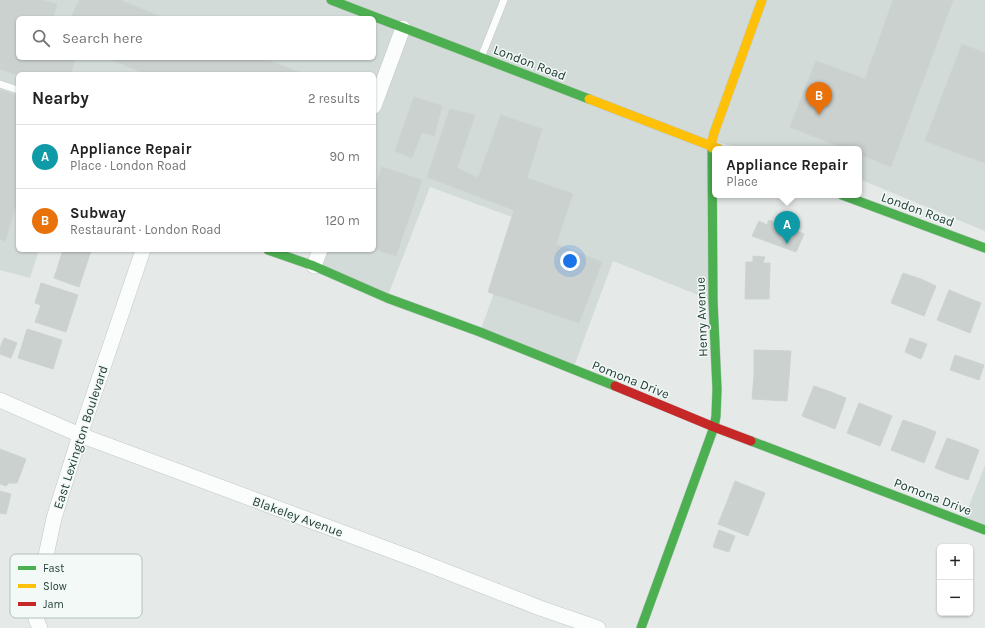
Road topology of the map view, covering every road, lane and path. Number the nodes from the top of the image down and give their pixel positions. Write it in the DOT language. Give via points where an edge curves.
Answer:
graph roads {
  1 [pos="331,0"];
  2 [pos="504,0"];
  3 [pos="762,0"];
  4 [pos="372,16"];
  5 [pos="376,18"];
  6 [pos="403,28"];
  7 [pos="481,57"];
  8 [pos="0,84"];
  9 [pos="16,89"];
  10 [pos="376,101"];
  11 [pos="714,146"];
  12 [pos="712,147"];
  13 [pos="714,198"];
  14 [pos="850,198"];
  15 [pos="985,248"];
  16 [pos="142,252"];
  17 [pos="274,252"];
  18 [pos="319,252"];
  19 [pos="314,266"];
  20 [pos="0,400"];
  21 [pos="714,427"];
  22 [pos="80,435"];
  23 [pos="985,530"];
  24 [pos="46,554"];
  25 [pos="36,618"];
  26 [pos="40,628"];
  27 [pos="598,628"];
  28 [pos="641,628"];
  1 -- 4 [label="street, London Road"];
  2 -- 7 [label="lane"];
  3 -- 11 [label="street, Henry Avenue" via="714,133 712,141"];
  5 -- 6 [label="street, London Road"];
  6 -- 7 [label="street, London Road"];
  6 -- 10 [label="street"];
  7 -- 12 [label="street, London Road"];
  8 -- 9 [label="lane"];
  13 -- 21 [label="street, Henry Avenue" via="713,301 717,389"];
  14 -- 15 [label="street, London Road"];
  16 -- 22 [label="street, East Lexington Boulevard"];
  17 -- 19 [label="street, Pomona Drive"];
  18 -- 19 [label="street"];
  19 -- 21 [label="street, Pomona Drive" via="387,298 480,332"];
  20 -- 22 [label="street, Blakeley Avenue"];
  21 -- 23 [label="street, Pomona Drive"];
  21 -- 28 [label="street, Henry Avenue"];
  22 -- 24 [label="street, East Lexington Boulevard" via="54,518"];
  22 -- 27 [label="street, Blakeley Avenue"];
  25 -- 26 [label="street, East Lexington Boulevard"];
}
